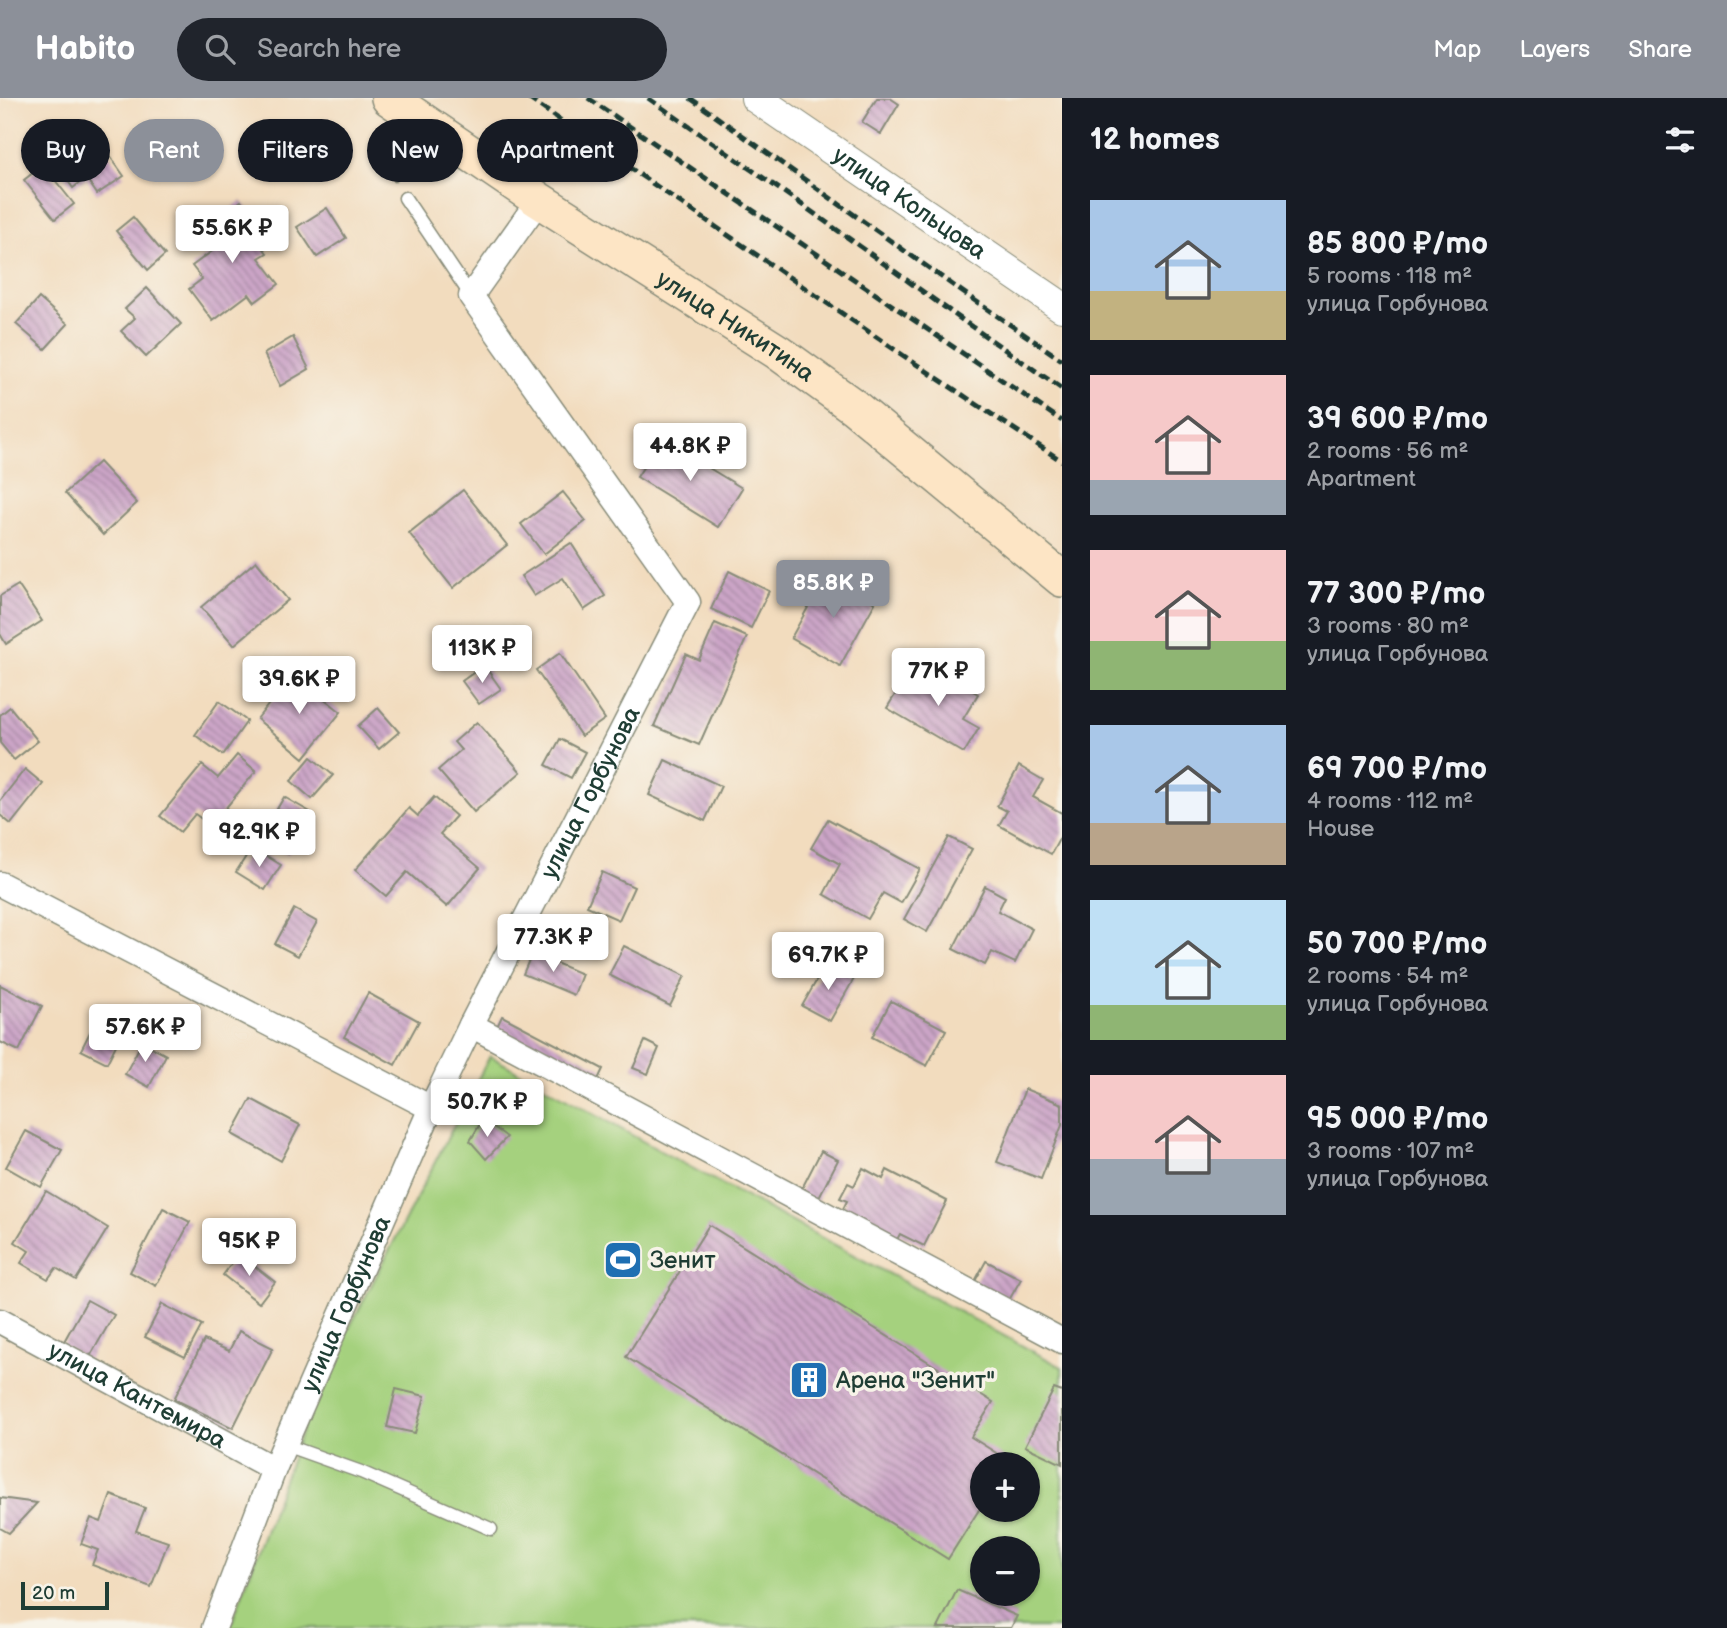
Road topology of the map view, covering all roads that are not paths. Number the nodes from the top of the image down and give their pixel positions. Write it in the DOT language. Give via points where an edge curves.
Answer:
graph roads {
  1 [pos="389,98"];
  2 [pos="756,98"];
  3 [pos="405,198"];
  4 [pos="539,200"];
  5 [pos="471,296"];
  6 [pos="1062,307"];
  7 [pos="1062,579"];
  8 [pos="0,884"];
  9 [pos="471,1025"];
  10 [pos="431,1108"];
  11 [pos="0,1321"];
  12 [pos="1062,1341"];
  13 [pos="285,1445"];
  14 [pos="274,1469"];
  15 [pos="491,1529"];
  16 [pos="214,1628"];
  1 -- 4 [label="main road, улица Никитина"];
  2 -- 6 [label="street, улица Кольцова"];
  3 -- 5 [label="lane"];
  4 -- 5 [label="street"];
  4 -- 7 [label="main road, улица Никитина" via="778,352 854,407"];
  5 -- 9 [label="street, улица Горбунова" via="688,602"];
  8 -- 10 [label="street"];
  9 -- 10 [label="street, улица Горбунова"];
  9 -- 12 [label="street"];
  10 -- 13 [label="street, улица Горбунова"];
  11 -- 14 [label="street, улица Кантемира"];
  13 -- 14 [label="street, улица Горбунова"];
  13 -- 15 [label="lane"];
  14 -- 16 [label="street, улица Горбунова"];
}
